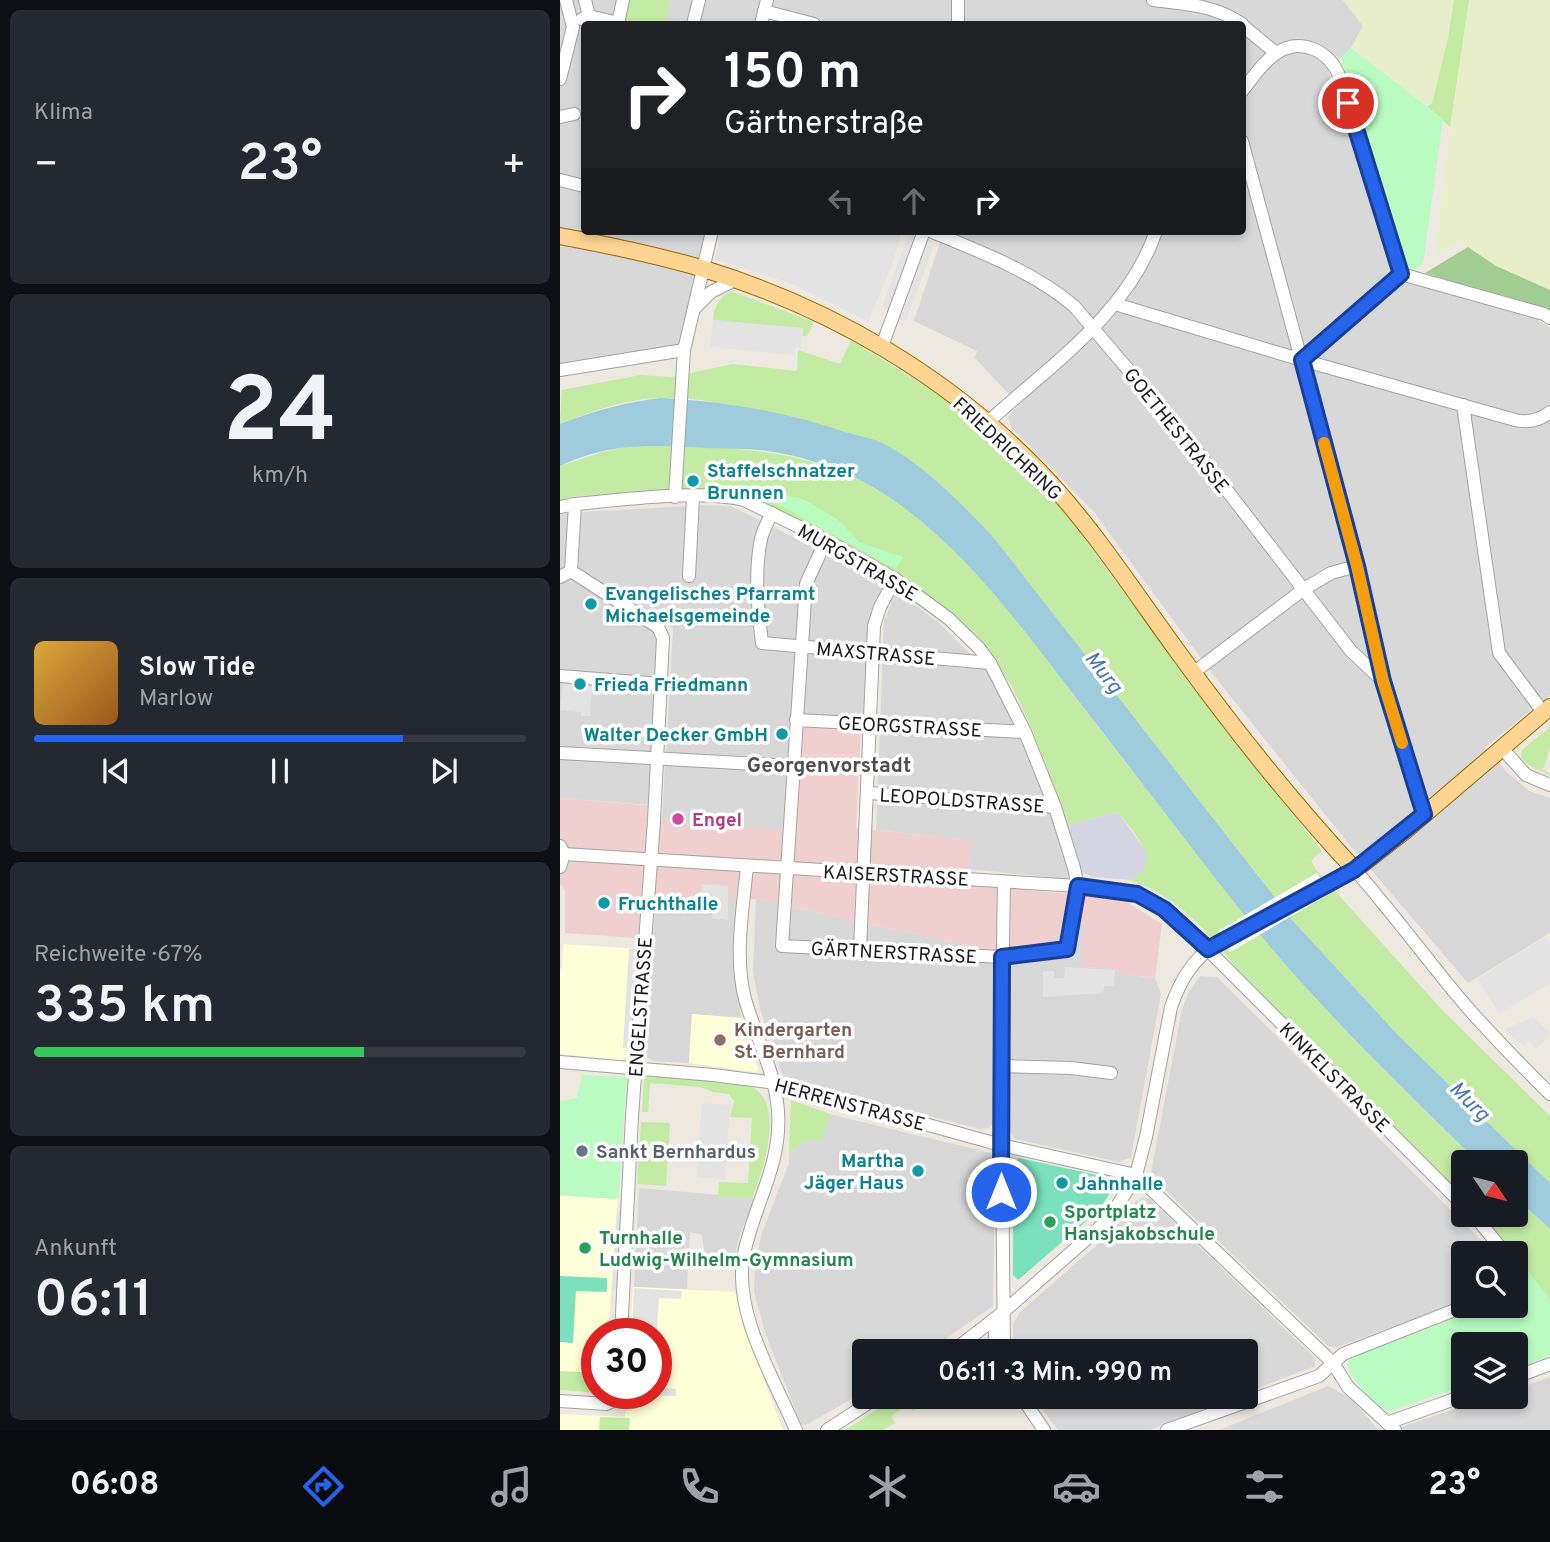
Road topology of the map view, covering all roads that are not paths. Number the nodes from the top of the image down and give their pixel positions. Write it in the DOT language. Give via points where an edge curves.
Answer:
graph roads {
  1 [pos="566,0"];
  2 [pos="585,0"];
  3 [pos="623,0"];
  4 [pos="699,0"];
  5 [pos="958,0"];
  6 [pos="1153,0"];
  7 [pos="766,6"];
  8 [pos="589,16"];
  9 [pos="610,21"];
  10 [pos="618,21"];
  11 [pos="694,21"];
  12 [pos="806,21"];
  13 [pos="958,21"];
  14 [pos="1236,21"];
  15 [pos="572,22"];
  16 [pos="1246,28"];
  17 [pos="1276,53"];
  18 [pos="560,79"];
  19 [pos="1246,86"];
  20 [pos="574,114"];
  21 [pos="560,117"];
  22 [pos="1246,156"];
  23 [pos="560,180"];
  24 [pos="581,185"];
  25 [pos="711,235"];
  26 [pos="923,235"];
  27 [pos="939,235"];
  28 [pos="1154,235"];
  29 [pos="560,236"];
  30 [pos="601,237"];
  31 [pos="703,269"];
  32 [pos="1401,274"];
  33 [pos="735,280"];
  34 [pos="1115,304"];
  35 [pos="693,309"];
  36 [pos="1550,318"];
  37 [pos="1093,327"];
  38 [pos="882,346"];
  39 [pos="684,350"];
  40 [pos="1302,360"];
  41 [pos="560,370"];
  42 [pos="1463,405"];
  43 [pos="1550,412"];
  44 [pos="987,423"];
  45 [pos="675,497"];
  46 [pos="693,497"];
  47 [pos="575,504"];
  48 [pos="560,507"];
  49 [pos="772,513"];
  50 [pos="826,540"];
  51 [pos="1357,566"];
  52 [pos="566,574"];
  53 [pos="689,576"];
  54 [pos="895,579"];
  55 [pos="1304,589"];
  56 [pos="801,646"];
  57 [pos="873,653"];
  58 [pos="990,663"];
  59 [pos="1193,673"];
  60 [pos="560,676"];
  61 [pos="1383,681"];
  62 [pos="661,684"];
  63 [pos="1547,710"];
  64 [pos="796,720"];
  65 [pos="871,723"];
  66 [pos="1025,732"];
  67 [pos="1501,747"];
  68 [pos="560,753"];
  69 [pos="658,758"];
  70 [pos="793,766"];
  71 [pos="1550,785"];
  72 [pos="869,793"];
  73 [pos="1055,807"];
  74 [pos="1424,814"];
  75 [pos="562,850"];
  76 [pos="651,859"];
  77 [pos="747,866"];
  78 [pos="560,867"];
  79 [pos="787,869"];
  80 [pos="1354,870"];
  81 [pos="864,874"];
  82 [pos="1004,882"];
  83 [pos="1078,886"];
  84 [pos="1208,949"];
  85 [pos="860,950"];
  86 [pos="1002,957"];
  87 [pos="560,1062"];
  88 [pos="1001,1066"];
  89 [pos="637,1067"];
  90 [pos="1111,1073"];
  91 [pos="775,1083"];
  92 [pos="1550,1094"];
  93 [pos="1001,1145"];
  94 [pos="1136,1175"];
  95 [pos="1451,1193"];
  96 [pos="1484,1227"];
  97 [pos="1495,1241"];
  98 [pos="1002,1312"];
  99 [pos="1451,1312"];
  100 [pos="622,1318"];
  101 [pos="969,1339"];
  102 [pos="995,1339"];
  103 [pos="1003,1339"];
  104 [pos="1334,1363"];
  105 [pos="1550,1364"];
  106 [pos="1528,1372"];
  107 [pos="560,1401"];
  108 [pos="1451,1401"];
  109 [pos="581,1402"];
  110 [pos="859,1409"];
  111 [pos="1030,1409"];
  112 [pos="1391,1427"];
  113 [pos="796,1430"];
  114 [pos="827,1430"];
  115 [pos="1044,1430"];
  116 [pos="1167,1430"];
  1 -- 15 [label="street"];
  2 -- 8 [label="street"];
  3 -- 10 [label="street"];
  4 -- 11 [label="street"];
  5 -- 13 [label="street"];
  6 -- 14 [label="street" via="1202,6"];
  7 -- 12 [label="street"];
  8 -- 9 [label="street"];
  8 -- 15 [label="street"];
  15 -- 18 [label="street"];
  16 -- 17 [label="street"];
  17 -- 19 [label="street"];
  17 -- 32 [label="street" via="1309,47 1336,67"];
  20 -- 21 [label="street"];
  22 -- 40 [label="street"];
  23 -- 24 [label="street"];
  25 -- 31 [label="street"];
  26 -- 38 [label="street"];
  27 -- 37 [label="street, GOETHESTRASSE" via="1038,281 1066,299"];
  28 -- 34 [label="street" via="1143,264"];
  29 -- 30 [label="main road, FRIEDRICHRING"];
  30 -- 31 [label="main road, FRIEDRICHRING"];
  31 -- 33 [label="main road, FRIEDRICHRING"];
  31 -- 35 [label="street"];
  32 -- 36 [label="street"];
  32 -- 40 [label="street"];
  33 -- 35 [label="street" via="711,292"];
  33 -- 38 [label="main road, FRIEDRICHRING" via="821,314"];
  34 -- 37 [label="street"];
  34 -- 40 [label="street"];
  35 -- 39 [label="street"];
  37 -- 44 [label="street"];
  37 -- 55 [label="street, GOETHESTRASSE"];
  38 -- 44 [label="main road, FRIEDRICHRING"];
  39 -- 41 [label="street"];
  39 -- 45 [label="street"];
  40 -- 42 [label="street"];
  40 -- 51 [label="street"];
  42 -- 43 [label="street" via="1525,422"];
  42 -- 63 [label="street" via="1499,653"];
  44 -- 59 [label="main road, FRIEDRICHRING" via="1074,510"];
  45 -- 46 [label="street, MURGSTRASSE"];
  45 -- 47 [label="street, MURGSTRASSE"];
  46 -- 49 [label="street, MURGSTRASSE" via="730,497"];
  46 -- 53 [label="street"];
  47 -- 48 [label="street, MURGSTRASSE"];
  47 -- 52 [label="street"];
  49 -- 50 [label="street, MURGSTRASSE"];
  49 -- 56 [label="street, MAXSTRASSE" via="761,537 758,571 762,643"];
  50 -- 54 [label="street, MURGSTRASSE"];
  50 -- 56 [label="street" via="806,584"];
  51 -- 55 [label="street" via="1331,573"];
  51 -- 61 [label="street"];
  52 -- 62 [label="street, ENGELSTRASSE" via="658,627 663,638"];
  54 -- 57 [label="street" via="877,615"];
  54 -- 58 [label="street, MURGSTRASSE" via="948,618"];
  55 -- 59 [label="street"];
  55 -- 61 [label="street, GOETHESTRASSE" via="1351,651"];
  56 -- 57 [label="street, MAXSTRASSE"];
  56 -- 64 [label="street"];
  57 -- 58 [label="street, MAXSTRASSE"];
  57 -- 65 [label="street"];
  58 -- 66 [label="street, MURGSTRASSE"];
  59 -- 80 [label="main road, FRIEDRICHRING" via="1238,734"];
  60 -- 62 [label="street"];
  61 -- 74 [label="street"];
  62 -- 69 [label="street, ENGELSTRASSE"];
  63 -- 67 [label="main road"];
  64 -- 65 [label="street, GEORGSTRASSE"];
  64 -- 70 [label="street"];
  65 -- 66 [label="street, GEORGSTRASSE"];
  65 -- 72 [label="street"];
  66 -- 73 [label="street, MURGSTRASSE"];
  67 -- 71 [label="street" via="1526,775"];
  67 -- 74 [label="main road"];
  68 -- 69 [label="street"];
  69 -- 70 [label="street"];
  69 -- 76 [label="street, ENGELSTRASSE"];
  70 -- 79 [label="street"];
  72 -- 73 [label="street, LEOPOLDSTRASSE"];
  72 -- 81 [label="street"];
  73 -- 83 [label="street, MURGSTRASSE"];
  74 -- 80 [label="main road"];
  75 -- 76 [label="street, KAISERSTRASSE"];
  75 -- 78 [label="street, KAISERSTRASSE"];
  76 -- 77 [label="street, KAISERSTRASSE"];
  76 -- 89 [label="street, ENGELSTRASSE"];
  77 -- 79 [label="street, KAISERSTRASSE"];
  77 -- 91 [label="street" via="741,972 745,998"];
  79 -- 81 [label="street, KAISERSTRASSE"];
  79 -- 85 [label="street, GÄRTNERSTRASSE" via="782,946"];
  80 -- 84 [label="street"];
  80 -- 92 [label="street" via="1459,998"];
  81 -- 82 [label="street, KAISERSTRASSE"];
  81 -- 85 [label="street"];
  82 -- 83 [label="street, KAISERSTRASSE"];
  82 -- 86 [label="street"];
  83 -- 84 [label="street, KAISERSTRASSE" via="1137,894 1164,909"];
  83 -- 86 [label="street, GÄRTNERSTRASSE" via="1067,949"];
  84 -- 94 [label="street" via="1183,977 1171,1007"];
  84 -- 95 [label="street, KINKELSTRASSE"];
  85 -- 86 [label="street, GÄRTNERSTRASSE"];
  86 -- 88 [label="street"];
  87 -- 89 [label="street, HERRENSTRASSE"];
  88 -- 90 [label="street"];
  88 -- 93 [label="street"];
  89 -- 91 [label="street, HERRENSTRASSE"];
  89 -- 100 [label="street, ENGELSTRASSE"];
  91 -- 93 [label="street, HERRENSTRASSE"];
  91 -- 113 [label="street" via="779,1135 772,1173 744,1252 741,1286 750,1326"];
  93 -- 94 [label="street, HERRENSTRASSE"];
  93 -- 98 [label="street"];
  94 -- 98 [label="street" via="1098,1229"];
  94 -- 104 [label="street"];
  96 -- 97 [label="street"];
  98 -- 101 [label="street"];
  98 -- 102 [label="street"];
  98 -- 103 [label="street"];
  99 -- 104 [label="street" via="1343,1354"];
  104 -- 112 [label="street" via="1348,1387"];
  104 -- 116 [label="street" via="1319,1376"];
  105 -- 106 [label="street"];
  107 -- 109 [label="street"];
  108 -- 112 [label="street"];
  110 -- 114 [label="street"];
  111 -- 115 [label="street"];
}
